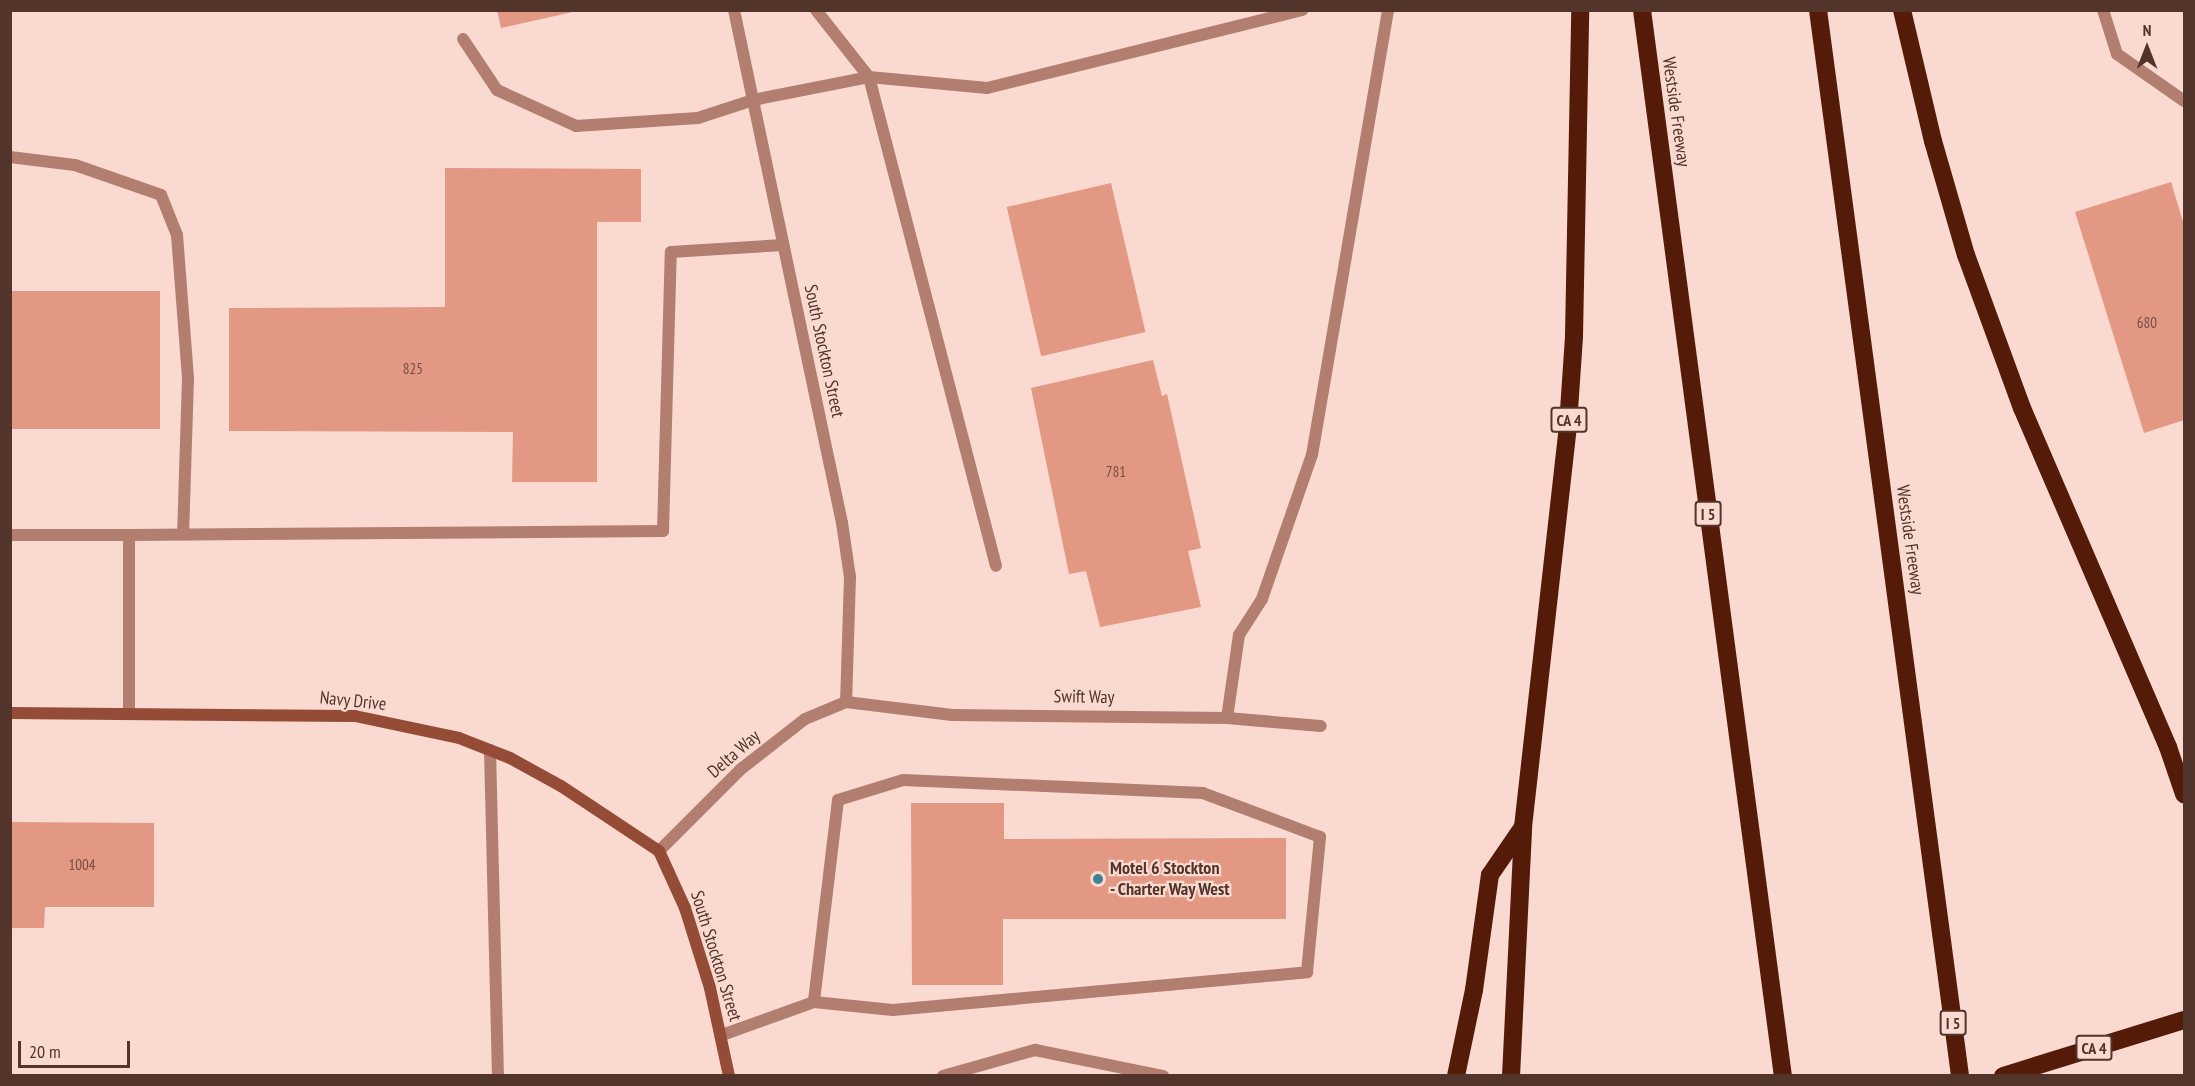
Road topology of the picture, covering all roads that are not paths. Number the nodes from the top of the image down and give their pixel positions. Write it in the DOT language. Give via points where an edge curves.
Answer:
graph roads {
  1 [pos="734,10"];
  2 [pos="816,10"];
  3 [pos="1302,10"];
  4 [pos="1388,10"];
  5 [pos="1580,10"];
  6 [pos="1642,10"];
  7 [pos="1818,10"];
  8 [pos="1902,10"];
  9 [pos="2103,10"];
  10 [pos="463,39"];
  11 [pos="869,77"];
  12 [pos="753,100"];
  13 [pos="2184,101"];
  14 [pos="10,157"];
  15 [pos="783,245"];
  16 [pos="183,534"];
  17 [pos="10,535"];
  18 [pos="129,535"];
  19 [pos="996,566"];
  20 [pos="846,702"];
  21 [pos="129,713"];
  22 [pos="10,714"];
  23 [pos="1227,718"];
  24 [pos="1321,726"];
  25 [pos="2168,747"];
  26 [pos="490,750"];
  27 [pos="2184,768"];
  28 [pos="2184,794"];
  29 [pos="1523,827"];
  30 [pos="659,851"];
  31 [pos="814,1002"];
  32 [pos="2184,1020"];
  33 [pos="722,1035"];
  34 [pos="498,1076"];
  35 [pos="729,1076"];
  36 [pos="943,1076"];
  37 [pos="1163,1076"];
  38 [pos="1456,1076"];
  39 [pos="1511,1076"];
  40 [pos="1783,1076"];
  41 [pos="1960,1076"];
  42 [pos="2003,1076"];
  1 -- 12 [label="street, South Stockton Street"];
  2 -- 11 [label="street"];
  3 -- 11 [label="street" via="987,87"];
  4 -- 23 [label="street" via="1312,455 1262,599 1239,635"];
  5 -- 29 [label="highway, CA 4" via="1579,182 1568,425"];
  6 -- 40 [label="highway, Westside Freeway / I 5"];
  7 -- 41 [label="highway, Westside Freeway / I 5"];
  8 -- 25 [label="highway" via="1933,141 1974,277 2022,408"];
  9 -- 13 [label="street" via="2117,54"];
  10 -- 12 [label="street" via="497,90 576,126 698,118"];
  11 -- 12 [label="street"];
  11 -- 19 [label="street"];
  12 -- 15 [label="street, South Stockton Street"];
  14 -- 16 [label="street" via="75,165 161,195 177,236 188,378"];
  15 -- 16 [label="street" via="671,252 663,531"];
  15 -- 20 [label="street, South Stockton Street" via="850,577"];
  16 -- 18 [label="street"];
  17 -- 18 [label="street"];
  18 -- 21 [label="street"];
  20 -- 23 [label="street, Swift Way" via="952,715"];
  20 -- 30 [label="street, Delta Way" via="805,719 741,769"];
  21 -- 22 [label="street, Navy Drive"];
  21 -- 26 [label="street, Navy Drive" via="355,716 459,738"];
  23 -- 24 [label="street, Swift Way"];
  25 -- 27 [label="highway"];
  25 -- 28 [label="highway"];
  26 -- 30 [label="street, Navy Drive" via="561,786"];
  26 -- 34 [label="street"];
  29 -- 38 [label="highway" via="1490,875 1474,990"];
  29 -- 39 [label="highway"];
  30 -- 33 [label="street, South Stockton Street" via="685,908"];
  31 -- 31 [label="street" via="894,1010 1307,972 1320,837 1203,793 903,780 838,800"];
  31 -- 33 [label="street"];
  32 -- 42 [label="highway, CA 4"];
  33 -- 35 [label="street, South Stockton Street"];
  36 -- 37 [label="street" via="1035,1050"];
}
